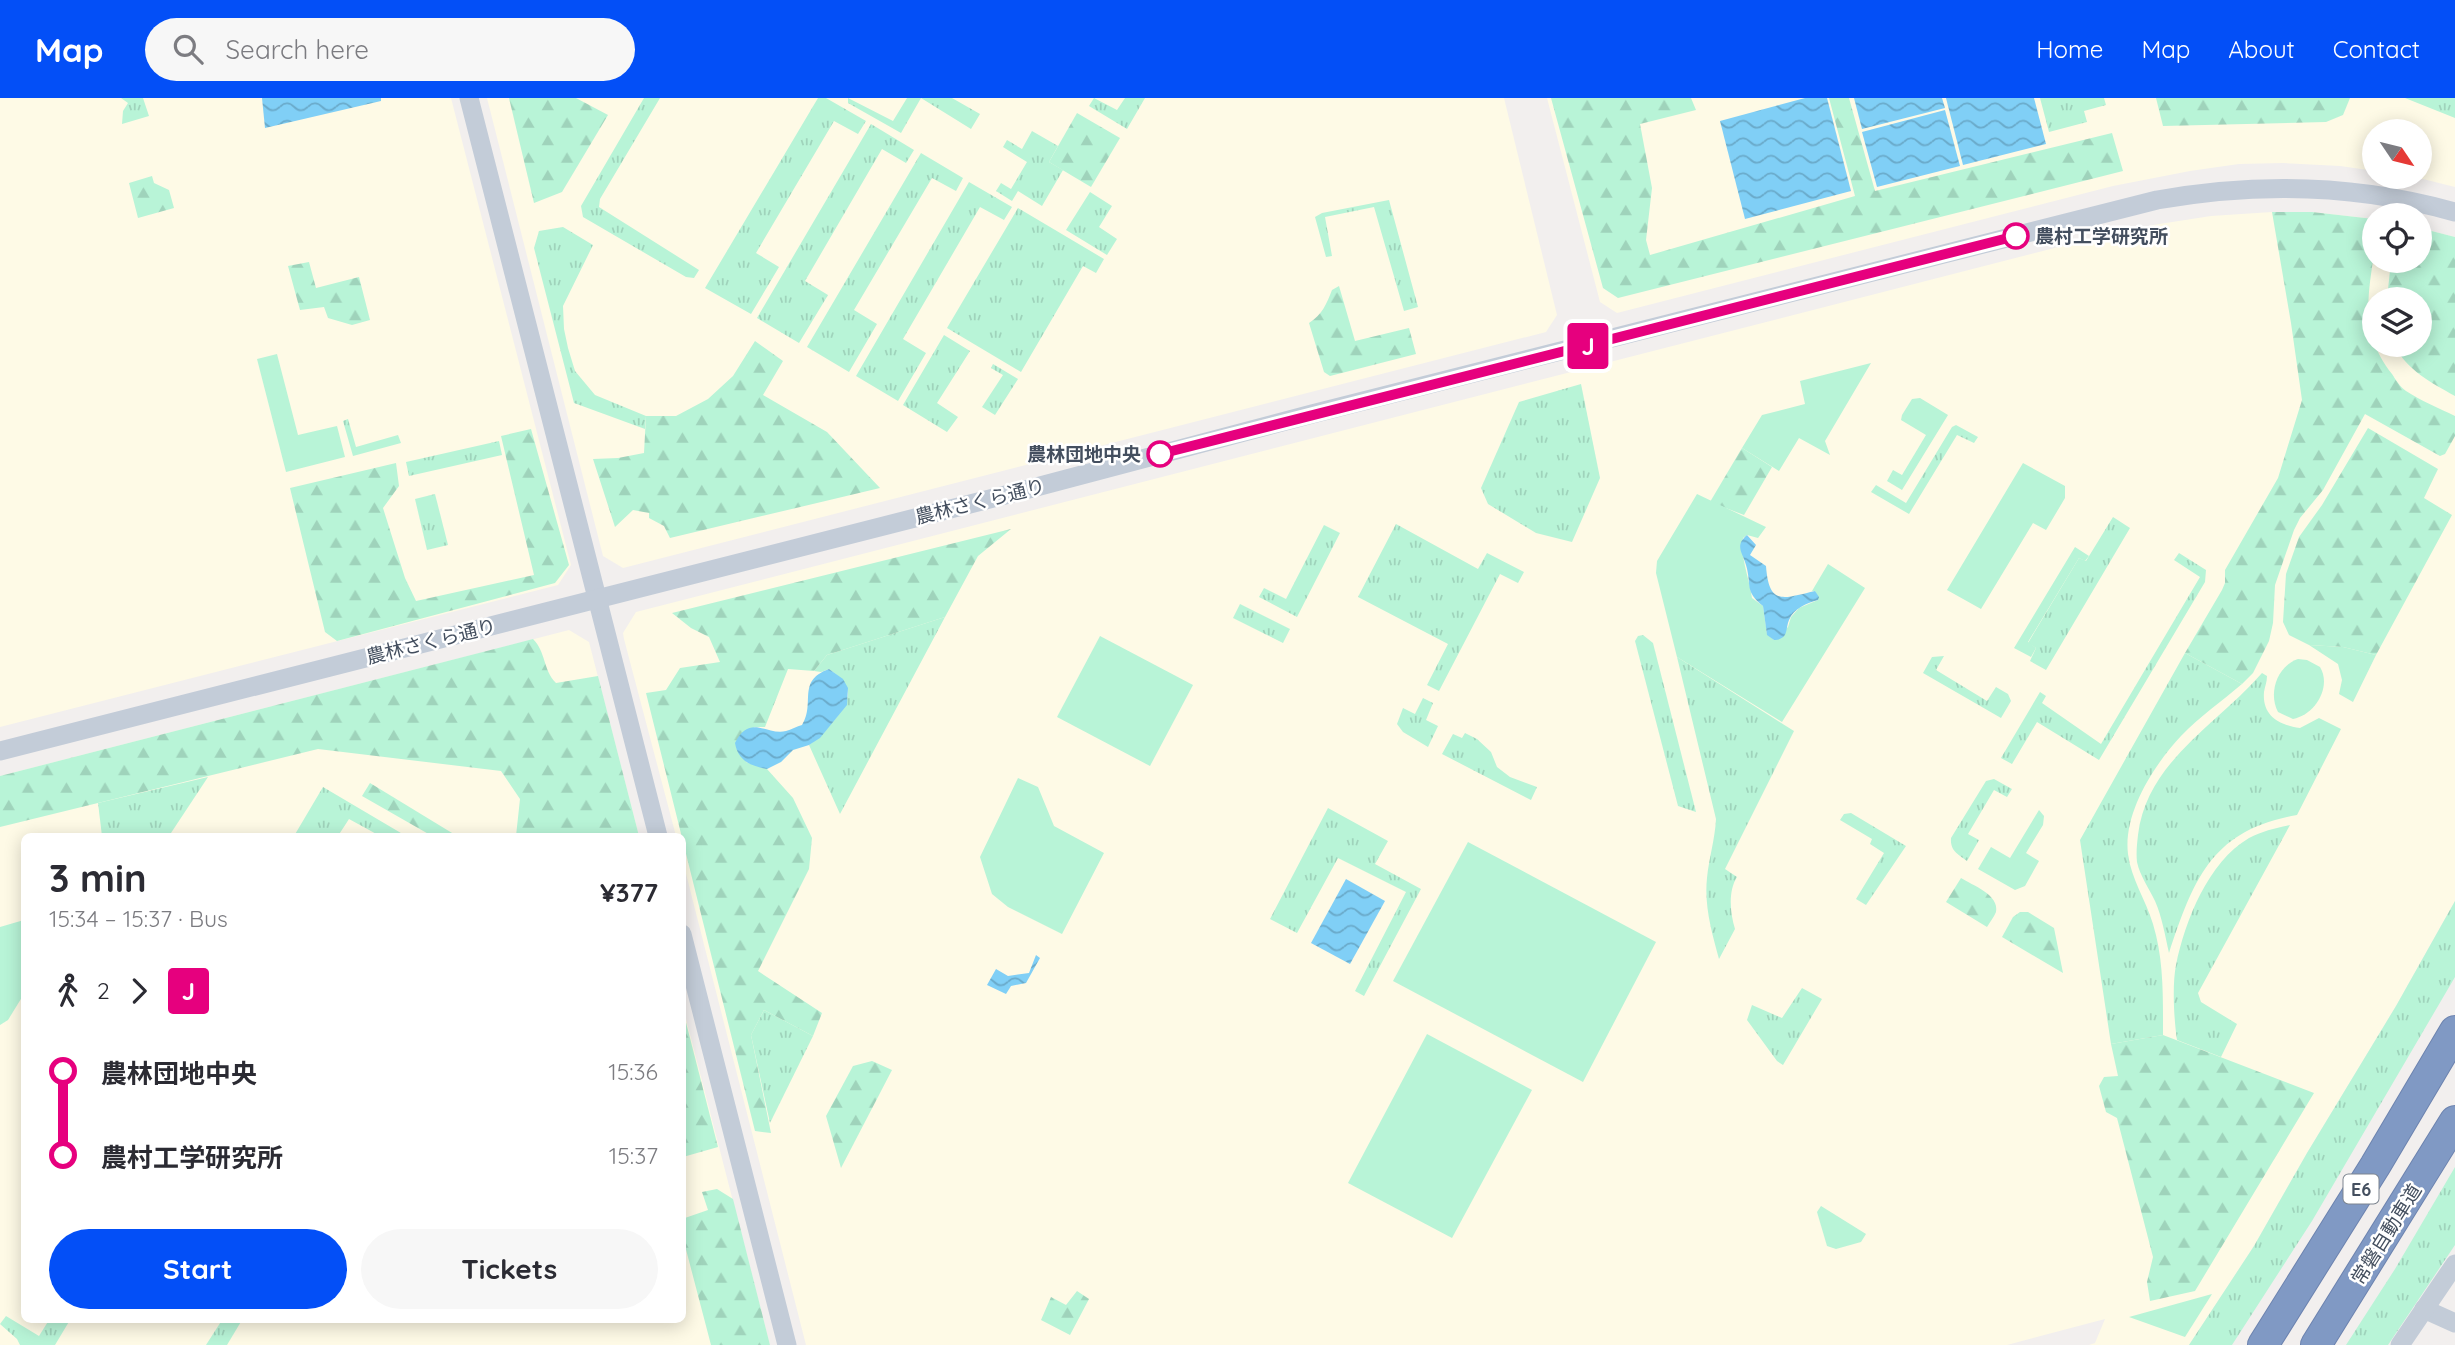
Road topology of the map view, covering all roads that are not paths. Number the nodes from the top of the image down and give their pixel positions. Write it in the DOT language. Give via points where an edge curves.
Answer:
graph roads {
  1 [pos="469,98"];
  2 [pos="2455,212"];
  3 [pos="597,599"];
  4 [pos="0,751"];
  5 [pos="657,833"];
  6 [pos="686,950"];
  7 [pos="2455,1031"];
  8 [pos="2455,1121"];
  9 [pos="2455,1264"];
  10 [pos="2424,1309"];
  11 [pos="2455,1323"];
  12 [pos="787,1345"];
  13 [pos="2263,1345"];
  14 [pos="2316,1345"];
  15 [pos="2400,1345"];
  1 -- 3 [label="street"];
  2 -- 3 [label="street, 農林さくら通り" via="2381,195 2307,188 2250,188 2157,200"];
  3 -- 4 [label="street, 農林さくら通り"];
  3 -- 5 [label="street"];
  6 -- 12 [label="street"];
  7 -- 13 [label="highway, E6"];
  8 -- 14 [label="highway, 常磐自動車道 / E6"];
  9 -- 10 [label="street"];
  10 -- 11 [label="street"];
  10 -- 15 [label="street"];
}
